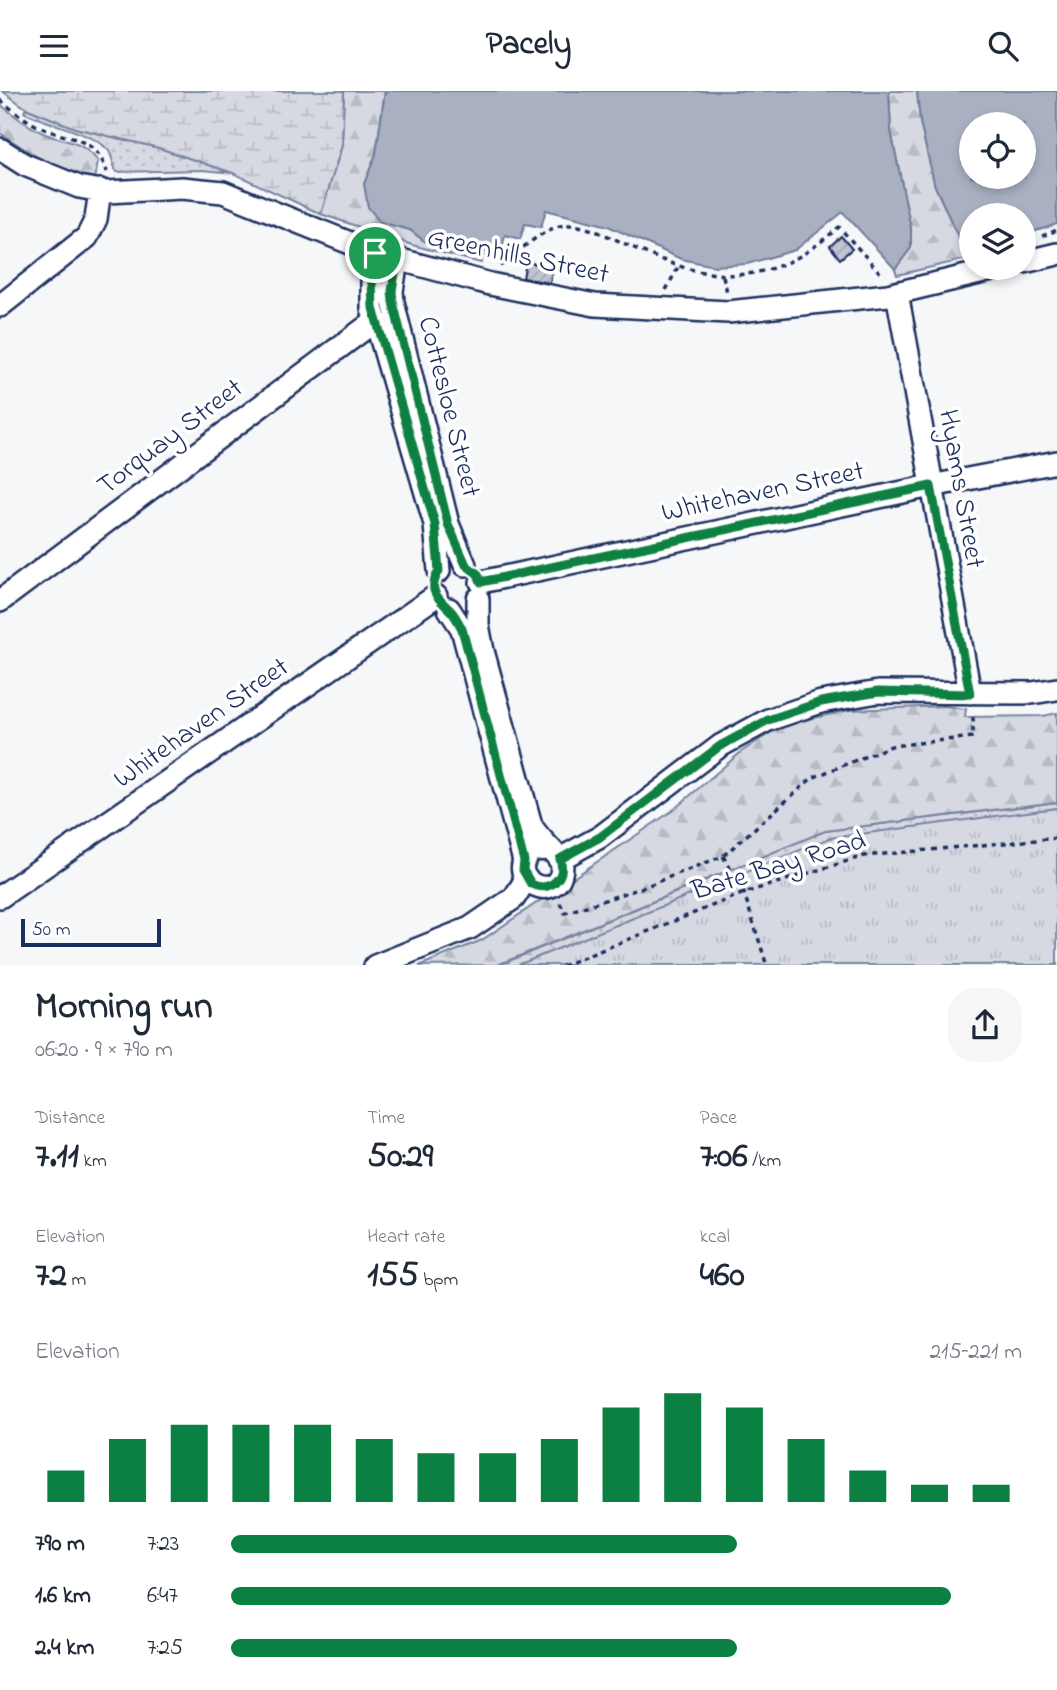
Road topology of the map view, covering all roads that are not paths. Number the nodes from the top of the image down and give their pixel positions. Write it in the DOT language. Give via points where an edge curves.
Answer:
graph roads {
  1 [pos="0,149"];
  2 [pos="104,191"];
  3 [pos="375,253"];
  4 [pos="1057,254"];
  5 [pos="1036,259"];
  6 [pos="397,260"];
  7 [pos="959,275"];
  8 [pos="892,287"];
  9 [pos="0,306"];
  10 [pos="376,320"];
  11 [pos="1057,462"];
  12 [pos="931,486"];
  13 [pos="466,565"];
  14 [pos="439,571"];
  15 [pos="479,590"];
  16 [pos="0,601"];
  17 [pos="442,602"];
  18 [pos="1057,689"];
  19 [pos="970,694"];
  20 [pos="554,854"];
  21 [pos="525,870"];
  22 [pos="0,897"];
  23 [pos="374,965"];
  1 -- 2 [label="street, Greenhills Street" via="25,165 79,187"];
  2 -- 3 [label="street, Greenhills Street" via="192,188 223,192"];
  2 -- 9 [label="street" via="87,237"];
  3 -- 6 [label="street, Greenhills Street"];
  3 -- 10 [label="street, Cottesloe Street" via="371,298"];
  4 -- 5 [label="street"];
  6 -- 8 [label="street, Greenhills Street" via="594,305 728,312"];
  6 -- 13 [label="street, Cottesloe Street" via="393,302 448,524"];
  7 -- 8 [label="street, Greenhills Street"];
  8 -- 12 [label="street, Hyams Street"];
  10 -- 14 [label="street, Cottesloe Street" via="435,524"];
  10 -- 16 [label="street, Torquay Street"];
  11 -- 12 [label="street, Whitehaven Street"];
  12 -- 15 [label="street, Whitehaven Street"];
  12 -- 19 [label="street, Hyams Street"];
  13 -- 14 [label="street" via="452,564"];
  13 -- 15 [label="street" via="478,574"];
  14 -- 17 [label="street" via="434,583"];
  15 -- 17 [label="street" via="474,604 462,610"];
  15 -- 20 [label="street" via="483,651 531,825"];
  17 -- 21 [label="street" via="462,629"];
  17 -- 22 [label="street, Whitehaven Street"];
  18 -- 19 [label="street"];
  19 -- 20 [label="street" via="878,692 821,702 768,720 720,746 600,837"];
  20 -- 21 [label="street" via="533,851"];
  20 -- 21 [label="street" via="562,865 560,877 551,886 537,887"];
  21 -- 23 [label="street" via="514,898 470,928"];
}
